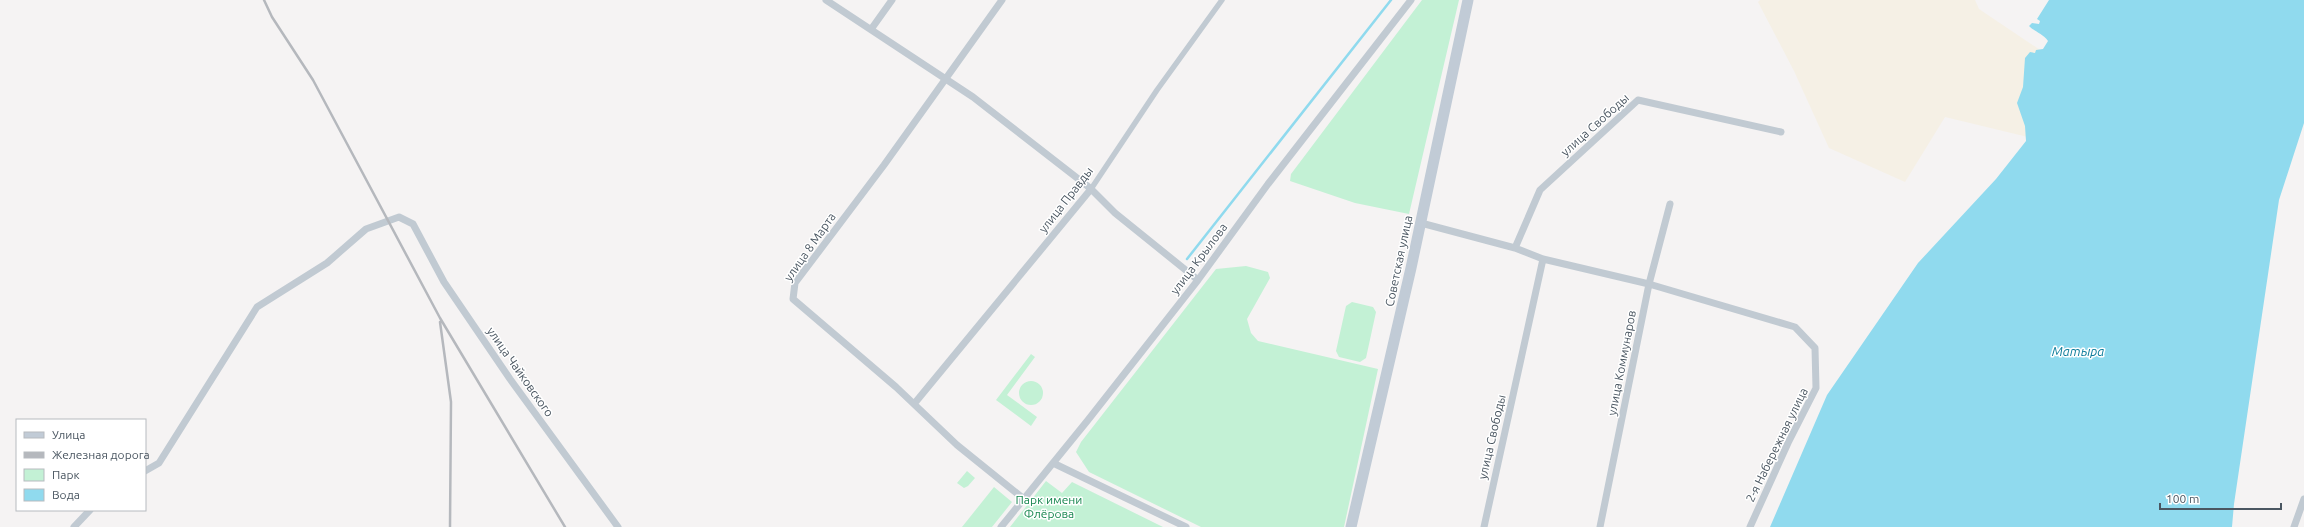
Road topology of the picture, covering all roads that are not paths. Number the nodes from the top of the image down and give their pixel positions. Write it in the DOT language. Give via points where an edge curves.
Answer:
graph roads {
  1 [pos="826,0"];
  2 [pos="892,0"];
  3 [pos="1002,0"];
  4 [pos="1222,0"];
  5 [pos="1411,0"];
  6 [pos="1468,0"];
  7 [pos="872,28"];
  8 [pos="947,79"];
  9 [pos="1781,132"];
  10 [pos="1091,189"];
  11 [pos="1670,204"];
  12 [pos="1421,223"];
  13 [pos="1516,248"];
  14 [pos="1543,259"];
  15 [pos="1198,280"];
  16 [pos="1649,284"];
  17 [pos="914,404"];
  18 [pos="1053,463"];
  19 [pos="146,470"];
  20 [pos="1024,499"];
  21 [pos="2304,499"];
  22 [pos="89,511"];
  23 [pos="74,527"];
  24 [pos="618,527"];
  25 [pos="1001,527"];
  26 [pos="1186,527"];
  27 [pos="1351,527"];
  28 [pos="1484,527"];
  29 [pos="1600,527"];
  30 [pos="1750,527"];
  31 [pos="2294,527"];
  1 -- 7 [label="street"];
  2 -- 7 [label="street"];
  3 -- 8 [label="street, улица 8 Марта"];
  4 -- 10 [label="street, улица Правды" via="1157,90"];
  5 -- 15 [label="street, улица Крылова" via="1268,184"];
  6 -- 12 [label="main road, Советская улица"];
  7 -- 8 [label="street"];
  8 -- 10 [label="street"];
  8 -- 17 [label="street, улица 8 Марта" via="795,283 793,292 793,300"];
  9 -- 13 [label="street, улица Свободы" via="1638,100 1540,190"];
  10 -- 15 [label="street" via="1115,213"];
  10 -- 17 [label="street, улица Правды"];
  11 -- 16 [label="street, улица Коммунаров"];
  12 -- 13 [label="street"];
  12 -- 27 [label="main road, Советская улица"];
  13 -- 14 [label="street"];
  14 -- 16 [label="street"];
  14 -- 28 [label="street, улица Свободы"];
  15 -- 18 [label="street, улица Крылова"];
  16 -- 29 [label="street, улица Коммунаров"];
  16 -- 30 [label="street, 2-я Набережная улица" via="1795,327 1815,348 1816,388"];
  17 -- 20 [label="street, улица 8 Марта" via="957,445"];
  18 -- 20 [label="street, улица Крылова"];
  18 -- 26 [label="street"];
  19 -- 24 [label="street, улица Чайковского" via="158,463 257,307 327,263 366,229 398,217 413,224 444,282"];
  20 -- 25 [label="street, улица Крылова"];
  21 -- 31 [label="street"];
  22 -- 23 [label="street"];
}
